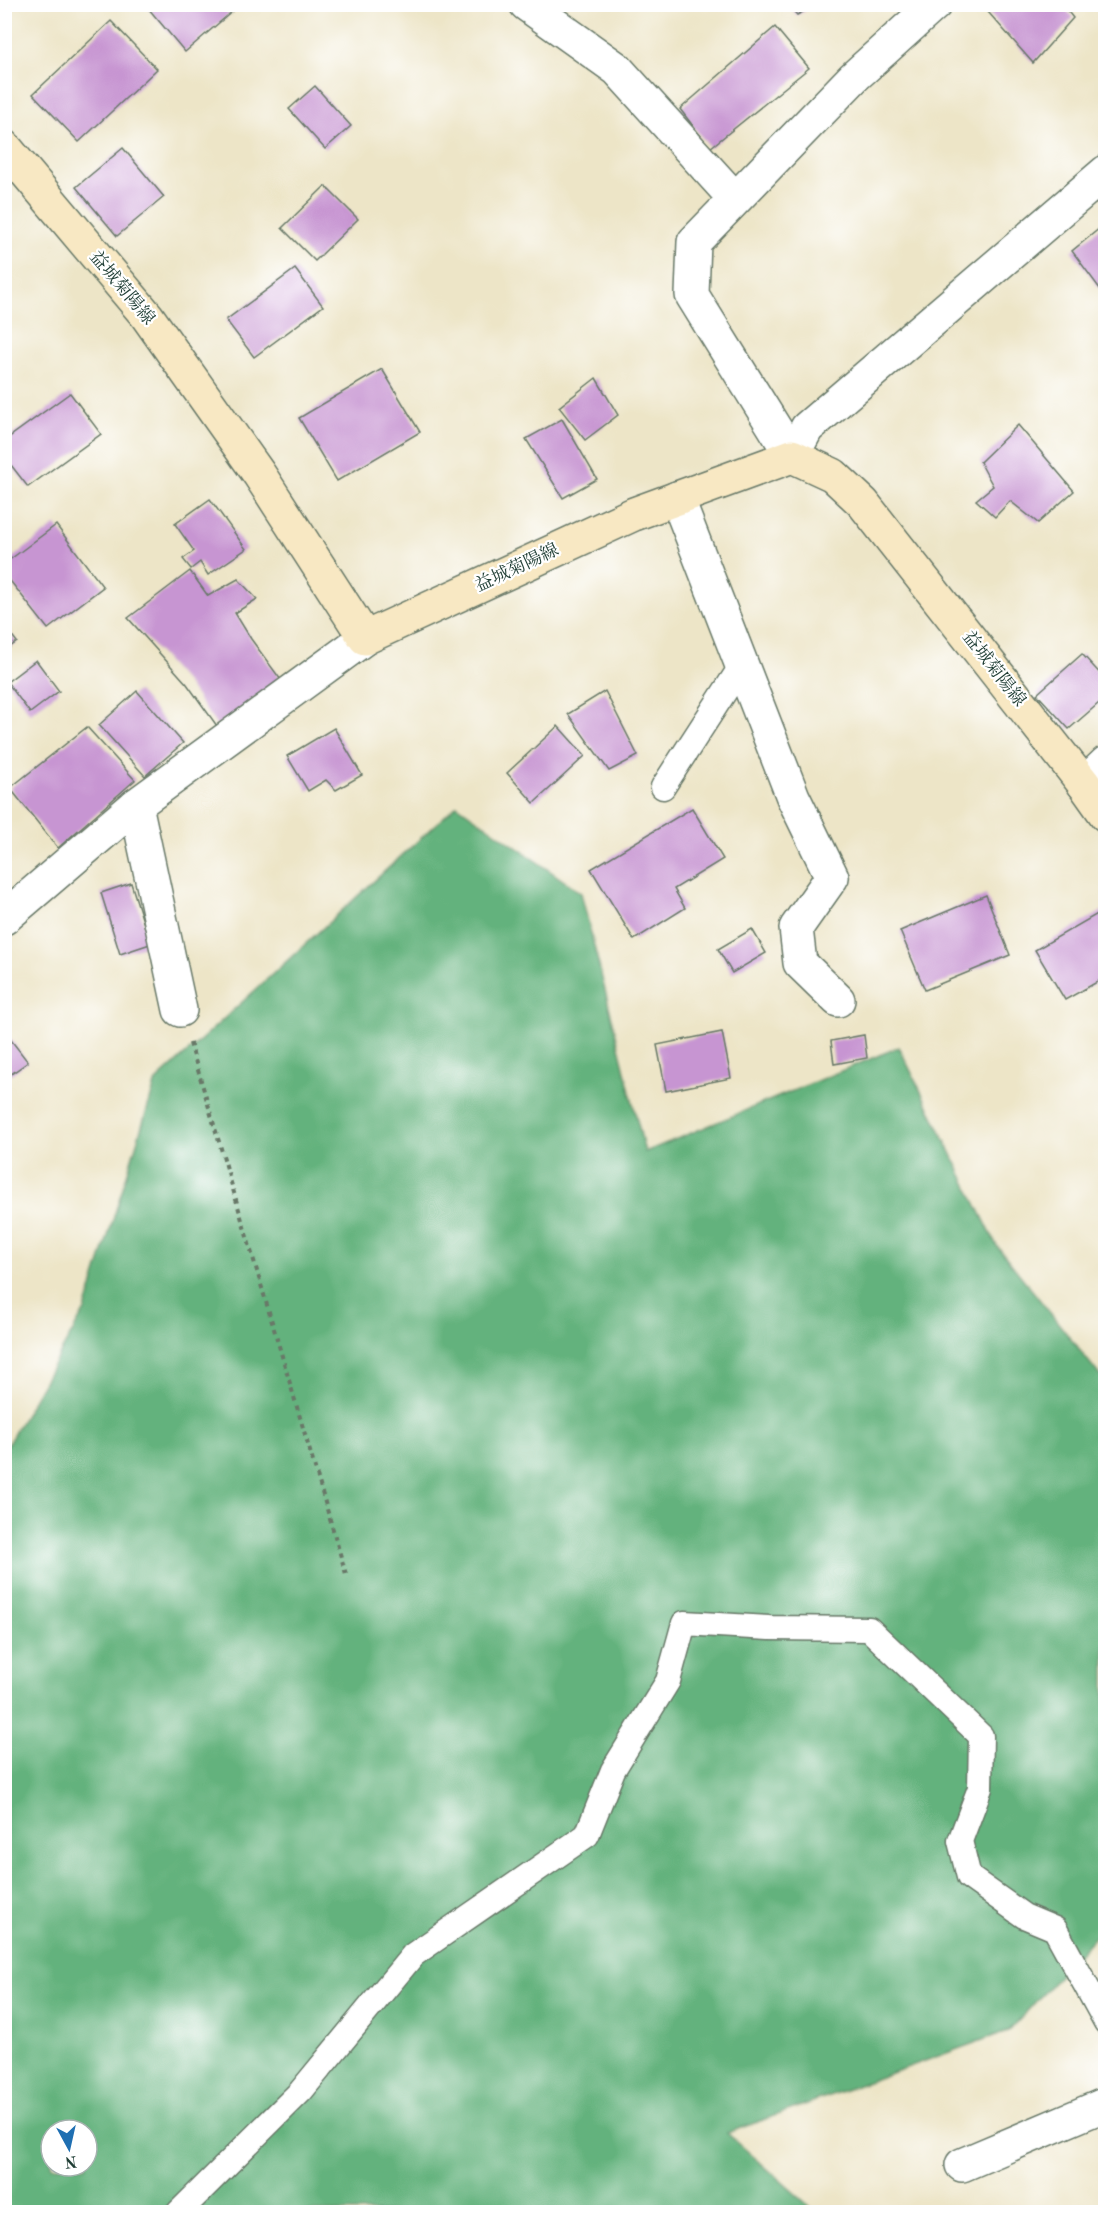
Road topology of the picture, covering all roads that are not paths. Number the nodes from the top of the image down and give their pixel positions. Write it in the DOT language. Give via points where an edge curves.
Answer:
graph roads {
  1 [pos="526,4"];
  2 [pos="935,4"];
  3 [pos="4,146"];
  4 [pos="1106,172"];
  5 [pos="735,200"];
  6 [pos="792,456"];
  7 [pos="677,498"];
  8 [pos="365,638"];
  9 [pos="742,665"];
  10 [pos="1095,773"];
  11 [pos="663,787"];
  12 [pos="136,805"];
  13 [pos="1106,815"];
  14 [pos="9,906"];
  15 [pos="838,1000"];
  16 [pos="180,1011"];
  17 [pos="1106,2022"];
  18 [pos="1106,2104"];
  19 [pos="962,2165"];
  20 [pos="178,2212"];
  1 -- 5 [label="street" via="617,69"];
  2 -- 5 [label="street" via="854,77"];
  3 -- 8 [label="main road, 益城菊陽線" via="147,316 259,474"];
  4 -- 6 [label="street" via="807,428"];
  5 -- 6 [label="street" via="694,242 692,295"];
  6 -- 7 [label="main road, 益城菊陽線"];
  6 -- 10 [label="main road, 益城菊陽線" via="833,475 863,503"];
  7 -- 8 [label="main road, 益城菊陽線" via="634,513"];
  7 -- 9 [label="street"];
  8 -- 12 [label="street"];
  9 -- 11 [label="lane"];
  9 -- 15 [label="street" via="794,797 832,878 796,928 800,963"];
  10 -- 13 [label="main road, 益城菊陽線"];
  12 -- 14 [label="street"];
  12 -- 16 [label="street"];
  17 -- 20 [label="lane" via="1055,1929 1024,1916 969,1877 960,1841 980,1788 981,1736 877,1636 869,1629 684,1623 668,1681 613,1770 587,1834 413,1955 301,2091"];
  18 -- 19 [label="street"];
}
